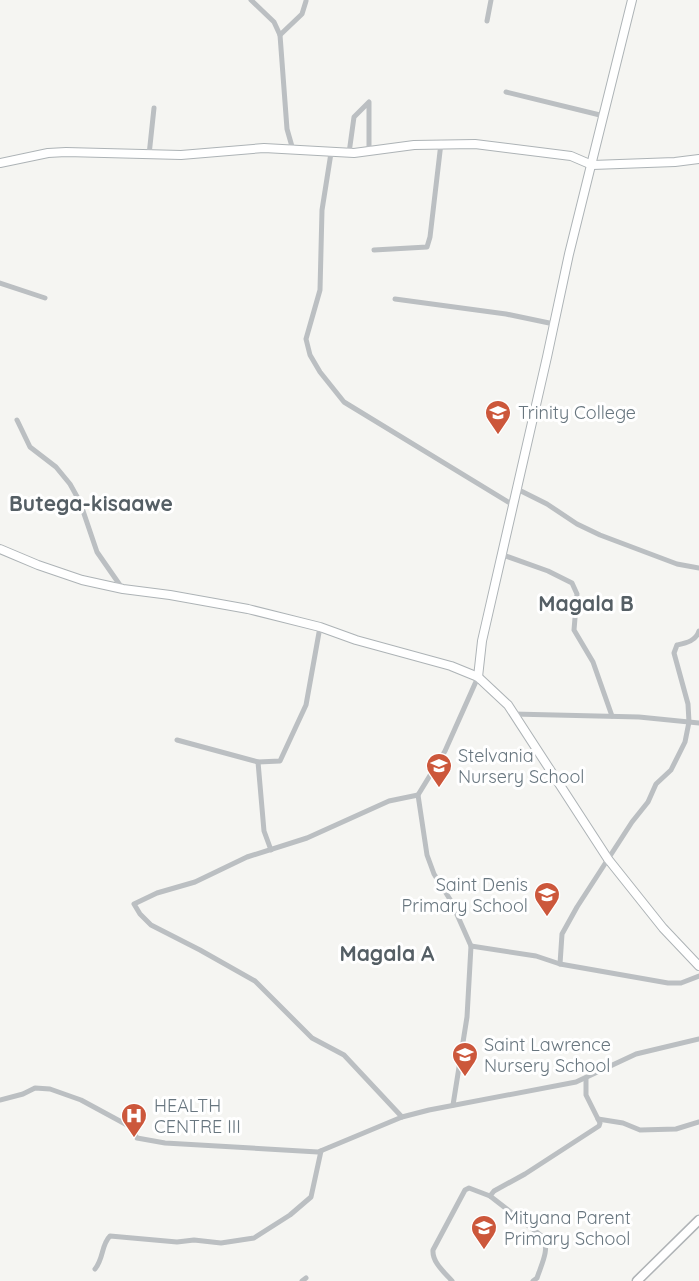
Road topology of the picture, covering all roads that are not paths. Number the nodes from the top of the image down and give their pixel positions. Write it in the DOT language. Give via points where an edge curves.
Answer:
graph roads {
  1 [pos="251,0"];
  2 [pos="491,0"];
  3 [pos="632,0"];
  4 [pos="306,1"];
  5 [pos="487,21"];
  6 [pos="280,34"];
  7 [pos="507,92"];
  8 [pos="154,108"];
  9 [pos="604,116"];
  10 [pos="441,143"];
  11 [pos="293,150"];
  12 [pos="369,152"];
  13 [pos="331,153"];
  14 [pos="349,153"];
  15 [pos="149,154"];
  16 [pos="699,159"];
  17 [pos="0,163"];
  18 [pos="592,165"];
  19 [pos="374,250"];
  20 [pos="0,283"];
  21 [pos="45,298"];
  22 [pos="395,298"];
  23 [pos="554,324"];
  24 [pos="17,420"];
  25 [pos="517,489"];
  26 [pos="513,505"];
  27 [pos="1,551"];
  28 [pos="503,555"];
  29 [pos="699,568"];
  30 [pos="123,589"];
  31 [pos="320,627"];
  32 [pos="699,631"];
  33 [pos="478,677"];
  34 [pos="513,714"];
  35 [pos="612,716"];
  36 [pos="689,722"];
  37 [pos="699,723"];
  38 [pos="177,740"];
  39 [pos="258,762"];
  40 [pos="418,795"];
  41 [pos="271,850"];
  42 [pos="608,859"];
  43 [pos="471,946"];
  44 [pos="560,964"];
  45 [pos="699,966"];
  46 [pos="699,976"];
  47 [pos="699,1039"];
  48 [pos="586,1078"];
  49 [pos="0,1100"];
  50 [pos="453,1105"];
  51 [pos="402,1117"];
  52 [pos="598,1119"];
  53 [pos="699,1122"];
  54 [pos="321,1151"];
  55 [pos="490,1196"];
  56 [pos="699,1220"];
  57 [pos="95,1269"];
  58 [pos="452,1281"];
  59 [pos="533,1281"];
  60 [pos="637,1281"];
  1 -- 6 [label="street" via="274,22"];
  2 -- 5 [label="street"];
  3 -- 9 [label="street"];
  4 -- 6 [label="street" via="302,14"];
  6 -- 11 [label="street" via="287,129"];
  7 -- 9 [label="street"];
  8 -- 15 [label="street"];
  9 -- 18 [label="street"];
  10 -- 12 [label="street"];
  10 -- 18 [label="street" via="555,154"];
  10 -- 19 [label="street" via="427,247"];
  11 -- 13 [label="street"];
  11 -- 15 [label="street"];
  12 -- 14 [label="street"];
  12 -- 14 [label="street" via="369,102 354,117"];
  13 -- 14 [label="street"];
  13 -- 26 [label="street" via="322,210 320,290 306,339 310,354 345,402"];
  15 -- 17 [label="street" via="48,153"];
  16 -- 18 [label="street"];
  18 -- 23 [label="street"];
  20 -- 21 [label="street"];
  22 -- 23 [label="street"];
  23 -- 25 [label="street"];
  24 -- 30 [label="street" via="30,447 70,484 97,552"];
  25 -- 26 [label="street"];
  25 -- 29 [label="street" via="600,535 662,559"];
  26 -- 28 [label="street"];
  27 -- 30 [label="street" via="64,574"];
  28 -- 33 [label="street" via="482,641"];
  28 -- 35 [label="street" via="572,583 577,594 574,630 593,662"];
  30 -- 31 [label="street" via="248,609"];
  31 -- 33 [label="street"];
  31 -- 39 [label="street" via="306,705 289,744 280,761"];
  32 -- 36 [label="street" via="688,643 677,645 674,653"];
  33 -- 34 [label="street"];
  33 -- 40 [label="street" via="445,751"];
  34 -- 35 [label="street"];
  34 -- 42 [label="street"];
  35 -- 36 [label="street"];
  36 -- 37 [label="street"];
  36 -- 42 [label="street" via="685,742 673,766 656,784"];
  38 -- 39 [label="street"];
  39 -- 41 [label="street" via="264,831"];
  40 -- 41 [label="street" via="389,801"];
  40 -- 43 [label="street" via="427,855"];
  41 -- 51 [label="street" via="134,904 151,925 255,981 312,1038 344,1056"];
  42 -- 44 [label="street" via="562,934"];
  42 -- 45 [label="street"];
  43 -- 44 [label="street" via="536,956"];
  43 -- 50 [label="street" via="467,1017"];
  44 -- 46 [label="street" via="668,983"];
  47 -- 48 [label="street" via="636,1054"];
  48 -- 50 [label="street"];
  48 -- 52 [label="street" via="586,1095"];
  49 -- 54 [label="street" via="44,1088 81,1100 129,1126 135,1137 142,1140"];
  50 -- 51 [label="street"];
  51 -- 54 [label="street"];
  52 -- 53 [label="street" via="640,1130 676,1129"];
  52 -- 55 [label="street" via="596,1128"];
  54 -- 57 [label="street" via="311,1197 254,1239 222,1244 114,1235 105,1242"];
  55 -- 58 [label="street" via="479,1190 465,1190 433,1250 432,1256"];
  55 -- 59 [label="street" via="547,1244"];
  56 -- 60 [label="main road"];
}
